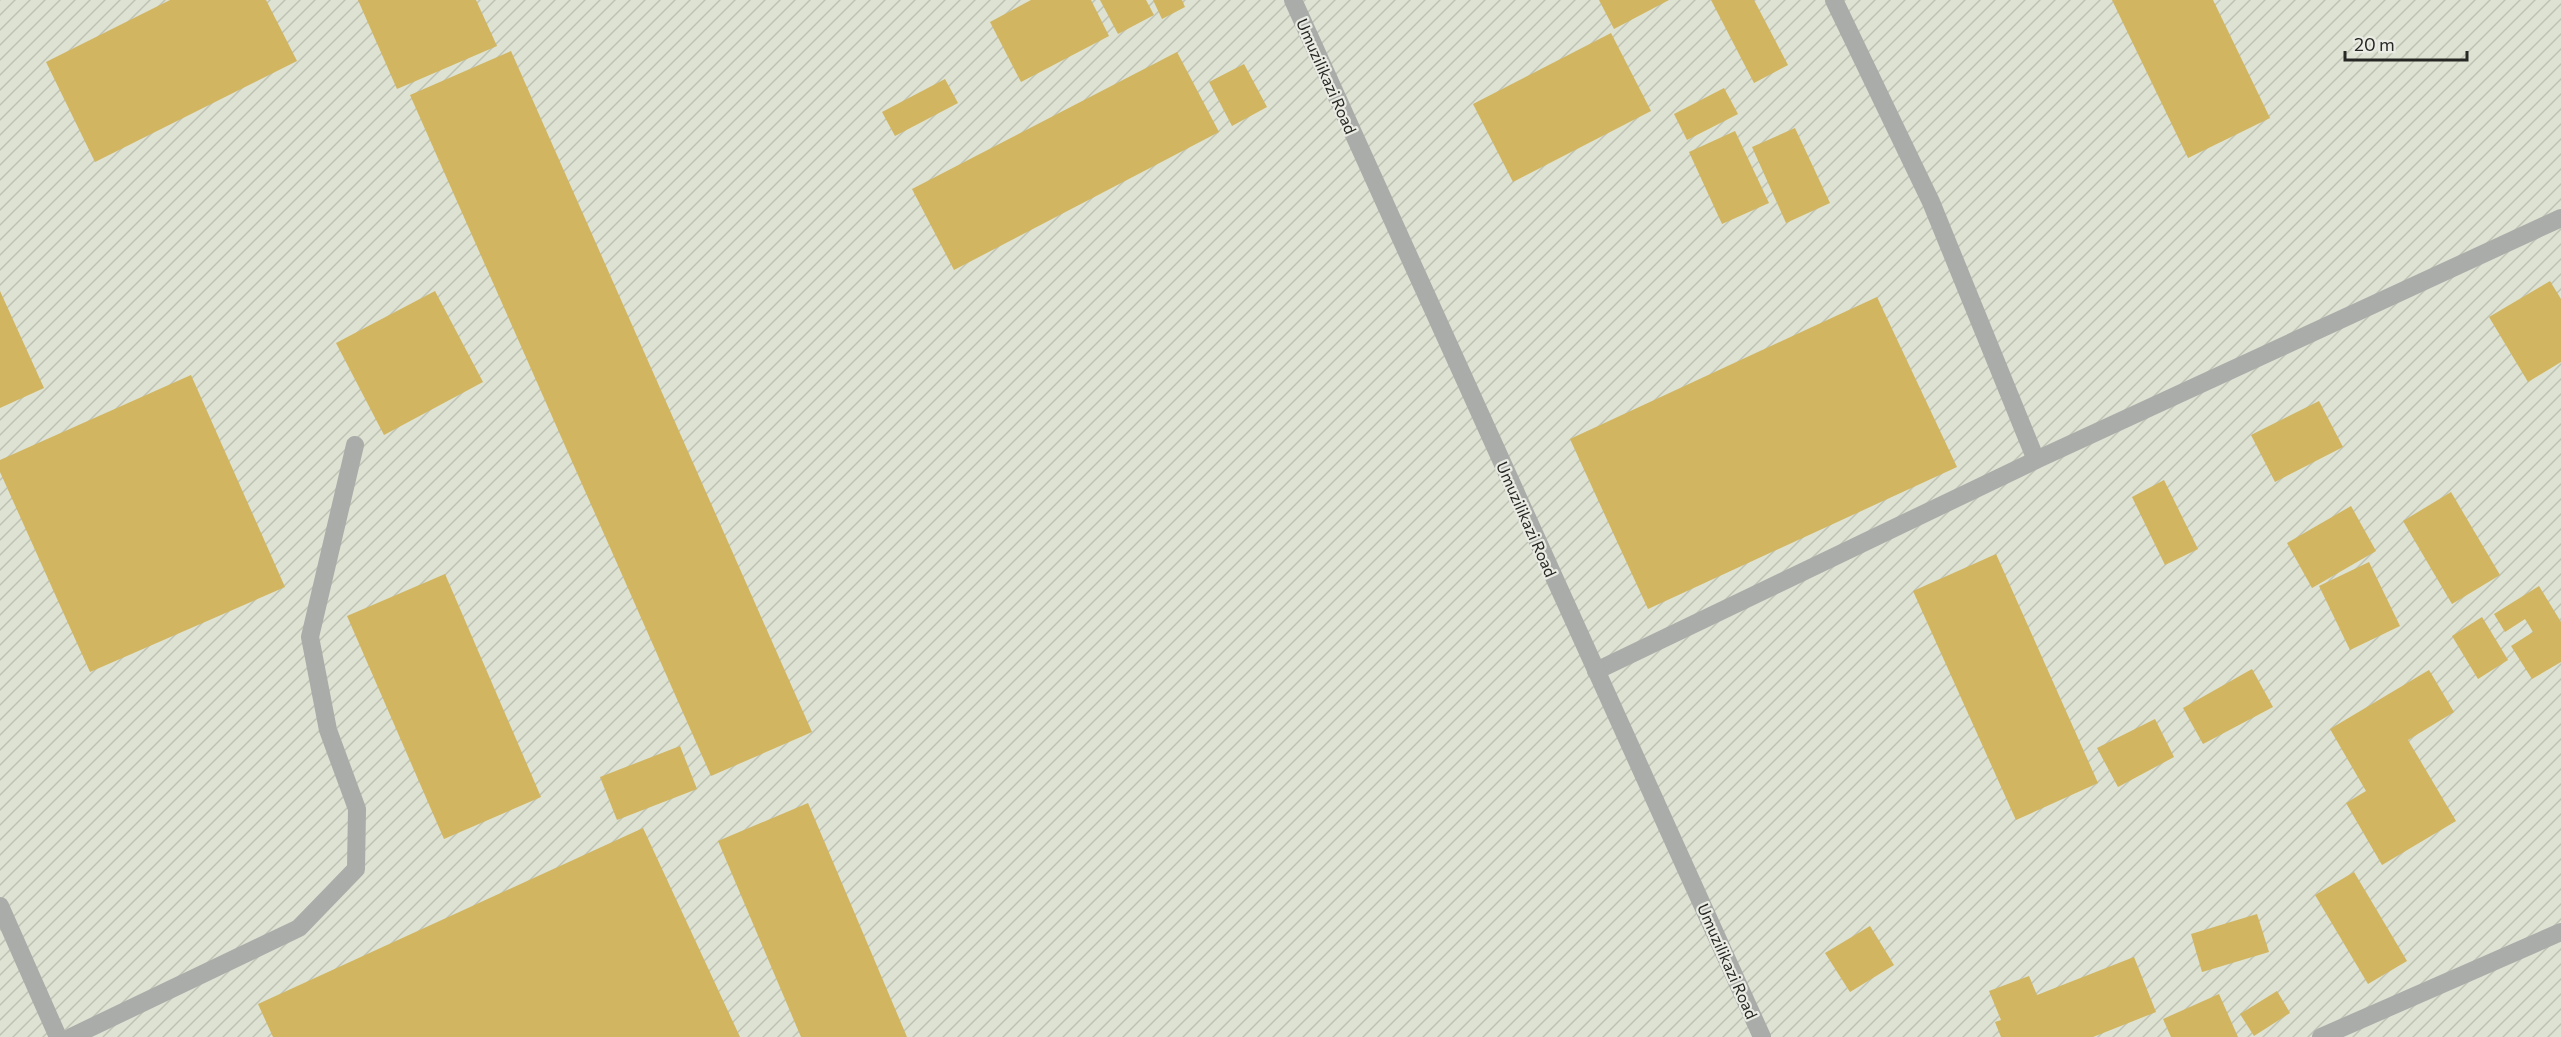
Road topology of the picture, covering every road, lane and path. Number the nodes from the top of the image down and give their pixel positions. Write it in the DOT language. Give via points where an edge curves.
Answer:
graph roads {
  1 [pos="1293,0"];
  2 [pos="1834,0"];
  3 [pos="2561,218"];
  4 [pos="355,445"];
  5 [pos="2036,460"];
  6 [pos="1596,671"];
  7 [pos="0,906"];
  8 [pos="2561,932"];
  9 [pos="58,1037"];
  10 [pos="71,1037"];
  11 [pos="1762,1037"];
  12 [pos="2321,1037"];
  1 -- 6 [label="street, Umuzilikazi Road"];
  2 -- 5 [label="street" via="1931,202"];
  3 -- 5 [label="street"];
  4 -- 10 [label="street" via="310,637 328,730 357,809 356,869 299,928"];
  5 -- 6 [label="street"];
  6 -- 11 [label="street, Umuzilikazi Road"];
  7 -- 9 [label="street"];
  8 -- 12 [label="street"];
}
